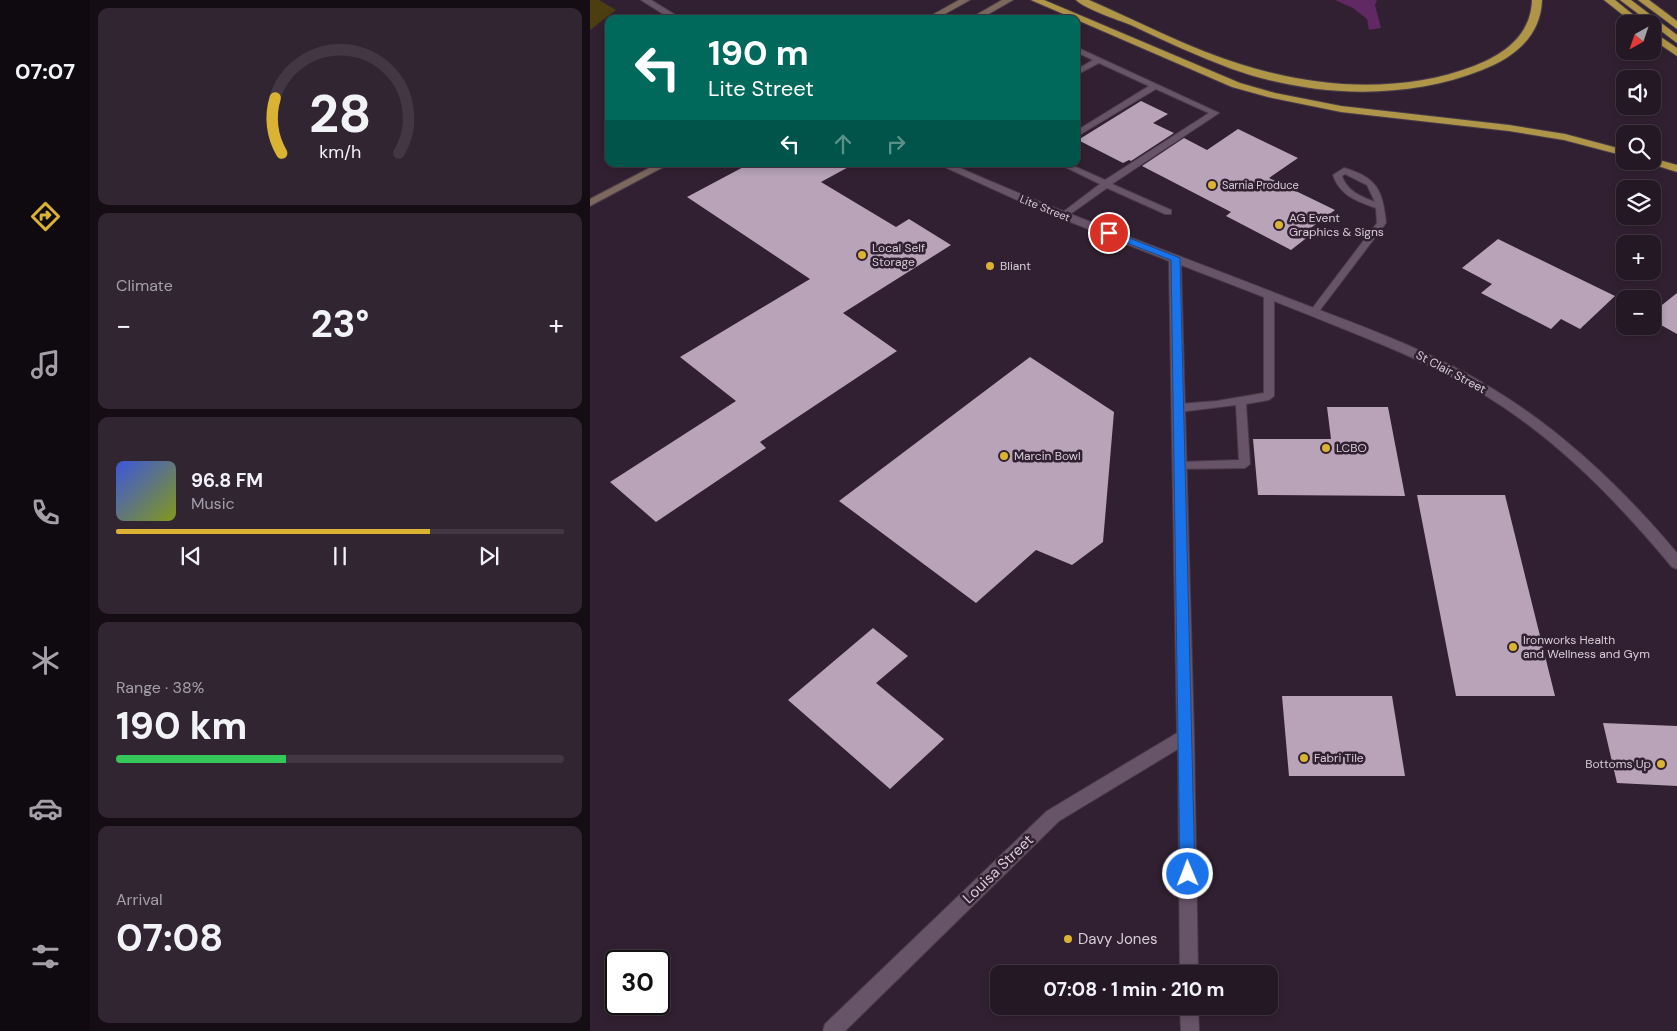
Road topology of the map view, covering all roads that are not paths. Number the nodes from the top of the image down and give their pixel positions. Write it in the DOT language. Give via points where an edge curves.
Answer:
graph roads {
  1 [pos="645,0"];
  2 [pos="966,0"];
  3 [pos="1009,0"];
  4 [pos="1036,0"];
  5 [pos="1081,0"];
  6 [pos="1096,0"];
  7 [pos="1536,0"];
  8 [pos="1608,0"];
  9 [pos="1625,0"];
  10 [pos="1643,0"];
  11 [pos="671,15"];
  12 [pos="937,15"];
  13 [pos="981,15"];
  14 [pos="1071,15"];
  15 [pos="1627,15"];
  16 [pos="1080,19"];
  17 [pos="1130,20"];
  18 [pos="1677,26"];
  19 [pos="1677,40"];
  20 [pos="1661,41"];
  21 [pos="1080,51"];
  22 [pos="1677,53"];
  23 [pos="1098,60"];
  24 [pos="1080,71"];
  25 [pos="1156,86"];
  26 [pos="1080,133"];
  27 [pos="1616,151"];
  28 [pos="1661,164"];
  29 [pos="658,167"];
  30 [pos="950,167"];
  31 [pos="1069,167"];
  32 [pos="1677,169"];
  33 [pos="1106,184"];
  34 [pos="590,203"];
  35 [pos="1380,207"];
  36 [pos="1168,212"];
  37 [pos="1063,215"];
  38 [pos="1175,258"];
  39 [pos="1269,294"];
  40 [pos="1314,312"];
  41 [pos="1241,401"];
  42 [pos="1179,408"];
  43 [pos="1180,466"];
  44 [pos="1677,563"];
  45 [pos="1186,736"];
  46 [pos="1189,965"];
  47 [pos="1189,1015"];
  48 [pos="832,1031"];
  49 [pos="1190,1031"];
  1 -- 11 [label="street"];
  2 -- 12 [label="main road"];
  3 -- 13 [label="main road"];
  4 -- 14 [label="highway"];
  5 -- 17 [label="highway"];
  6 -- 17 [label="highway"];
  7 -- 17 [label="highway" via="1535,18 1529,32 1497,60 1447,78 1378,88 1325,85 1264,74 1209,56"];
  8 -- 15 [label="highway"];
  9 -- 19 [label="highway"];
  10 -- 18 [label="highway"];
  16 -- 27 [label="highway" via="1236,85 1272,95 1341,109 1519,130"];
  20 -- 22 [label="highway"];
  21 -- 23 [label="lane"];
  23 -- 24 [label="lane"];
  23 -- 25 [label="lane"];
  25 -- 26 [label="lane"];
  25 -- 33 [label="lane" via="1215,113"];
  28 -- 32 [label="highway"];
  29 -- 34 [label="main road"];
  30 -- 37 [label="street, Lite Street"];
  31 -- 33 [label="lane"];
  33 -- 36 [label="lane"];
  33 -- 37 [label="lane"];
  35 -- 35 [label="lane" via="1379,196 1359,176 1344,171 1336,175 1340,186 1352,195"];
  35 -- 40 [label="lane" via="1382,223"];
  37 -- 38 [label="street, Lite Street"];
  38 -- 39 [label="street, St Clair Street"];
  38 -- 42 [label="street"];
  39 -- 40 [label="street, St Clair Street"];
  39 -- 41 [label="lane" via="1269,396"];
  40 -- 44 [label="street, St Clair Street" via="1412,351 1488,391 1531,420 1610,488"];
  41 -- 42 [label="lane"];
  41 -- 43 [label="lane" via="1244,464"];
  42 -- 43 [label="street"];
  43 -- 45 [label="street"];
  45 -- 46 [label="street"];
  45 -- 48 [label="street, Louisa Street" via="1053,816"];
  47 -- 49 [label="street"];
}
